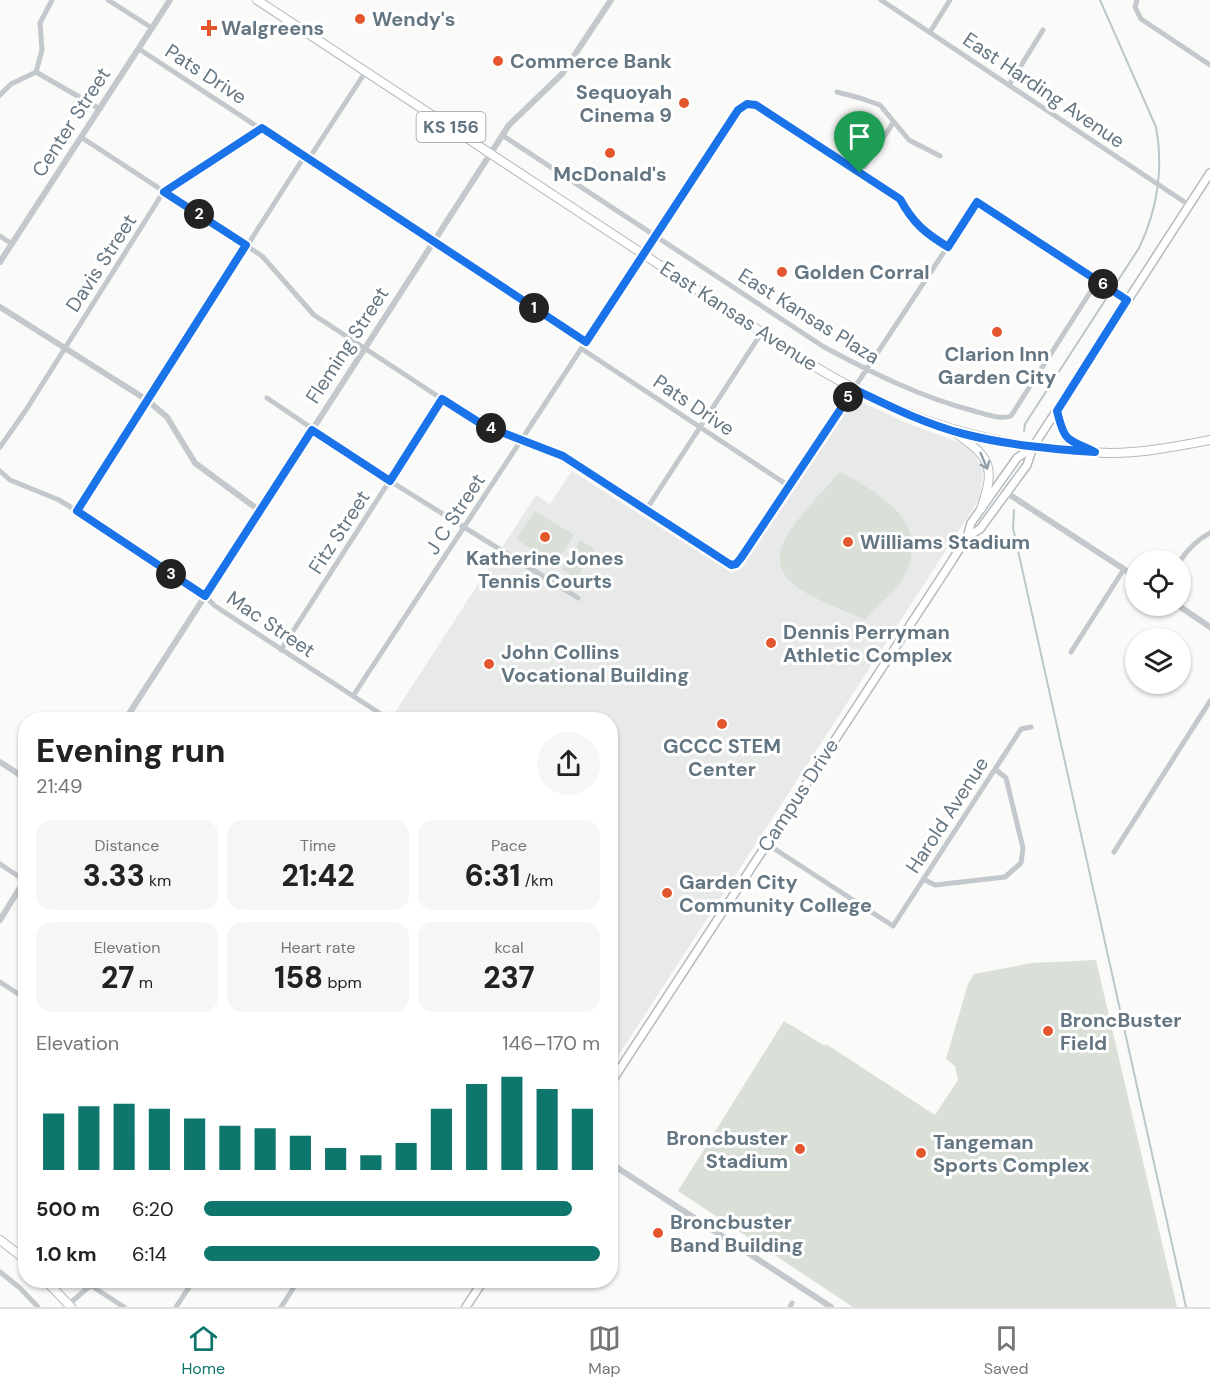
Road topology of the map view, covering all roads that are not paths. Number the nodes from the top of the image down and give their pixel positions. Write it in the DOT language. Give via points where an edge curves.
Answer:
graph roads {
  1 [pos="52,0"];
  2 [pos="108,0"];
  3 [pos="170,0"];
  4 [pos="257,0"];
  5 [pos="611,0"];
  6 [pos="881,0"];
  7 [pos="950,0"];
  8 [pos="1137,0"];
  9 [pos="152,28"];
  10 [pos="1043,30"];
  11 [pos="930,32"];
  12 [pos="139,49"];
  13 [pos="1210,65"];
  14 [pos="366,71"];
  15 [pos="36,72"];
  16 [pos="1009,85"];
  17 [pos="837,92"];
  18 [pos="0,95"];
  19 [pos="100,109"];
  20 [pos="893,123"];
  21 [pos="262,128"];
  22 [pos="502,135"];
  23 [pos="81,137"];
  24 [pos="491,153"];
  25 [pos="940,156"];
  26 [pos="306,158"];
  27 [pos="1210,172"];
  28 [pos="860,173"];
  29 [pos="164,192"];
  30 [pos="1189,205"];
  31 [pos="0,236"];
  32 [pos="657,236"];
  33 [pos="434,242"];
  34 [pos="12,244"];
  35 [pos="246,245"];
  36 [pos="948,247"];
  37 [pos="644,254"];
  38 [pos="0,262"];
  39 [pos="1098,280"];
  40 [pos="1127,300"];
  41 [pos="0,307"];
  42 [pos="762,332"];
  43 [pos="586,342"];
  44 [pos="64,348"];
  45 [pos="365,348"];
  46 [pos="582,349"];
  47 [pos="866,370"];
  48 [pos="854,389"];
  49 [pos="267,399"];
  50 [pos="442,399"];
  51 [pos="147,400"];
  52 [pos="1057,411"];
  53 [pos="700,427"];
  54 [pos="948,429"];
  55 [pos="312,430"];
  56 [pos="521,440"];
  57 [pos="1210,440"];
  58 [pos="0,447"];
  59 [pos="1033,447"];
  60 [pos="1095,452"];
  61 [pos="0,471"];
  62 [pos="390,481"];
  63 [pos="789,486"];
  64 [pos="1007,493"];
  65 [pos="981,509"];
  66 [pos="646,510"];
  67 [pos="77,511"];
  68 [pos="260,511"];
  69 [pos="464,528"];
  70 [pos="1210,533"];
  71 [pos="967,537"];
  72 [pos="1187,550"];
  73 [pos="1124,569"];
  74 [pos="205,596"];
  75 [pos="578,598"];
  76 [pos="1191,614"];
  77 [pos="1210,627"];
  78 [pos="281,650"];
  79 [pos="1071,652"];
  80 [pos="353,696"];
  81 [pos="1210,701"];
  82 [pos="130,712"];
  83 [pos="374,712"];
  84 [pos="1031,727"];
  85 [pos="0,762"];
  86 [pos="995,769"];
  87 [pos="18,774"];
  88 [pos="767,844"];
  89 [pos="1114,852"];
  90 [pos="0,864"];
  91 [pos="18,878"];
  92 [pos="923,879"];
  93 [pos="18,892"];
  94 [pos="0,920"];
  95 [pos="0,982"];
  96 [pos="18,994"];
  97 [pos="618,1072"];
  98 [pos="618,1168"];
  99 [pos="0,1240"];
  100 [pos="18,1254"];
  101 [pos="0,1272"];
  102 [pos="18,1286"];
  103 [pos="20,1288"];
  104 [pos="52,1288"];
  105 [pos="88,1288"];
  106 [pos="96,1288"];
  107 [pos="188,1288"];
  108 [pos="293,1288"];
  109 [pos="478,1288"];
  110 [pos="69,1306"];
  111 [pos="827,1306"];
  112 [pos="38,1307"];
  113 [pos="124,1307"];
  114 [pos="176,1307"];
  115 [pos="281,1307"];
  116 [pos="466,1307"];
  1 -- 15 [label="street" via="40,22 42,50"];
  2 -- 9 [label="street, Pats Drive"];
  3 -- 9 [label="street, Center Street"];
  4 -- 14 [label="main road, East Kansas Avenue / KS 156"];
  5 -- 22 [label="street, Fleming Street" via="562,74"];
  6 -- 11 [label="street, East Harding Avenue"];
  7 -- 11 [label="street"];
  8 -- 13 [label="street" via="1141,19"];
  9 -- 12 [label="street, Center Street"];
  10 -- 16 [label="street"];
  11 -- 16 [label="street, East Harding Avenue"];
  12 -- 19 [label="street, Center Street"];
  12 -- 21 [label="street, Pats Drive"];
  14 -- 24 [label="main road, East Kansas Avenue / KS 156"];
  14 -- 26 [label="street"];
  15 -- 18 [label="street" via="11,84"];
  15 -- 19 [label="street"];
  16 -- 30 [label="street, East Harding Avenue"];
  17 -- 20 [label="street" via="880,105"];
  19 -- 23 [label="street, Center Street"];
  20 -- 25 [label="street" via="909,140"];
  20 -- 28 [label="street"];
  21 -- 26 [label="street, Pats Drive"];
  21 -- 29 [label="street, Davis Street"];
  22 -- 24 [label="street, Fleming Street"];
  22 -- 32 [label="street, East Kansas Plaza"];
  23 -- 29 [label="street"];
  23 -- 34 [label="street, Center Street"];
  24 -- 33 [label="street, Fleming Street"];
  24 -- 37 [label="main road, East Kansas Avenue / KS 156"];
  26 -- 33 [label="street, Pats Drive"];
  26 -- 35 [label="street"];
  27 -- 30 [label="main road, Campus Drive"];
  28 -- 32 [label="street" via="756,105 747,104 738,110"];
  28 -- 36 [label="street" via="900,199 920,228"];
  29 -- 35 [label="street"];
  29 -- 44 [label="street, Davis Street"];
  30 -- 40 [label="main road, Campus Drive"];
  31 -- 34 [label="street"];
  32 -- 37 [label="street"];
  32 -- 47 [label="street, East Kansas Plaza" via="824,347"];
  33 -- 43 [label="street, Pats Drive"];
  33 -- 45 [label="street, Fleming Street"];
  34 -- 38 [label="street, Center Street"];
  35 -- 45 [label="street" via="262,256 314,315"];
  35 -- 51 [label="street"];
  36 -- 39 [label="street" via="977,202"];
  36 -- 47 [label="street"];
  37 -- 42 [label="main road, East Kansas Avenue / KS 156"];
  37 -- 43 [label="street"];
  39 -- 40 [label="street"];
  39 -- 47 [label="street, East Kansas Plaza" via="1011,416 984,414 938,401"];
  40 -- 52 [label="main road, Campus Drive"];
  41 -- 44 [label="street"];
  42 -- 48 [label="main road, East Kansas Avenue / KS 156"];
  42 -- 53 [label="street"];
  43 -- 46 [label="street, J C Street"];
  44 -- 51 [label="street"];
  44 -- 58 [label="street, Davis Street"];
  45 -- 50 [label="street"];
  45 -- 55 [label="street, Fleming Street"];
  46 -- 53 [label="street, Pats Drive"];
  46 -- 56 [label="street, J C Street"];
  47 -- 48 [label="street"];
  48 -- 54 [label="main road, East Kansas Avenue / KS 156"];
  48 -- 63 [label="street"];
  49 -- 55 [label="street"];
  50 -- 56 [label="street" via="483,425"];
  50 -- 62 [label="street, Fitz Street"];
  51 -- 67 [label="street"];
  51 -- 68 [label="street" via="166,417 195,463"];
  52 -- 59 [label="main road, Campus Drive"];
  52 -- 60 [label="main road" via="1063,435"];
  53 -- 63 [label="street, Pats Drive"];
  53 -- 66 [label="street"];
  54 -- 59 [label="main road, East Kansas Avenue / KS 156"];
  54 -- 65 [label="main road, one-way" via="978,449 988,466 990,479"];
  55 -- 62 [label="street"];
  55 -- 68 [label="street, Fleming Street"];
  56 -- 66 [label="street" via="563,456"];
  56 -- 69 [label="street, J C Street"];
  57 -- 60 [label="main road, East Kansas Avenue / KS 156"];
  59 -- 60 [label="main road, East Kansas Avenue / KS 156"];
  59 -- 64 [label="main road, Campus Drive" via="1027,465"];
  59 -- 65 [label="main road, Campus Drive" via="1017,458"];
  61 -- 67 [label="street" via="10,480"];
  62 -- 69 [label="street"];
  62 -- 78 [label="street, Fitz Street"];
  63 -- 66 [label="street" via="736,564 729,564"];
  64 -- 71 [label="main road, Campus Drive" via="980,529"];
  64 -- 73 [label="street"];
  65 -- 71 [label="main road, Campus Drive"];
  67 -- 74 [label="street, Mac Street"];
  68 -- 74 [label="street, Fleming Street"];
  69 -- 75 [label="street"];
  69 -- 80 [label="street, J C Street"];
  70 -- 72 [label="street"];
  71 -- 88 [label="main road, Campus Drive"];
  73 -- 79 [label="street"];
  74 -- 78 [label="street, Mac Street"];
  74 -- 82 [label="street, Fleming Street"];
  76 -- 77 [label="street"];
  78 -- 80 [label="street, Mac Street"];
  80 -- 83 [label="street, Mac Street"];
  81 -- 89 [label="street"];
  84 -- 86 [label="street, Harold Avenue" via="1021,729"];
  85 -- 87 [label="street"];
  86 -- 92 [label="street, Harold Avenue"];
  86 -- 92 [label="street" via="1006,778 1023,848 1021,863 1005,877 935,885"];
  88 -- 92 [label="street, Harold Avenue" via="893,926"];
  88 -- 97 [label="main road, Campus Drive"];
  90 -- 91 [label="street"];
  93 -- 94 [label="street"];
  95 -- 96 [label="street"];
  98 -- 111 [label="street"];
  99 -- 100 [label="main road"];
  101 -- 102 [label="street"];
  103 -- 112 [label="street"];
  104 -- 110 [label="main road"];
  105 -- 110 [label="street"];
  106 -- 113 [label="street"];
  107 -- 114 [label="street"];
  108 -- 115 [label="street"];
  109 -- 116 [label="main road"];
}
